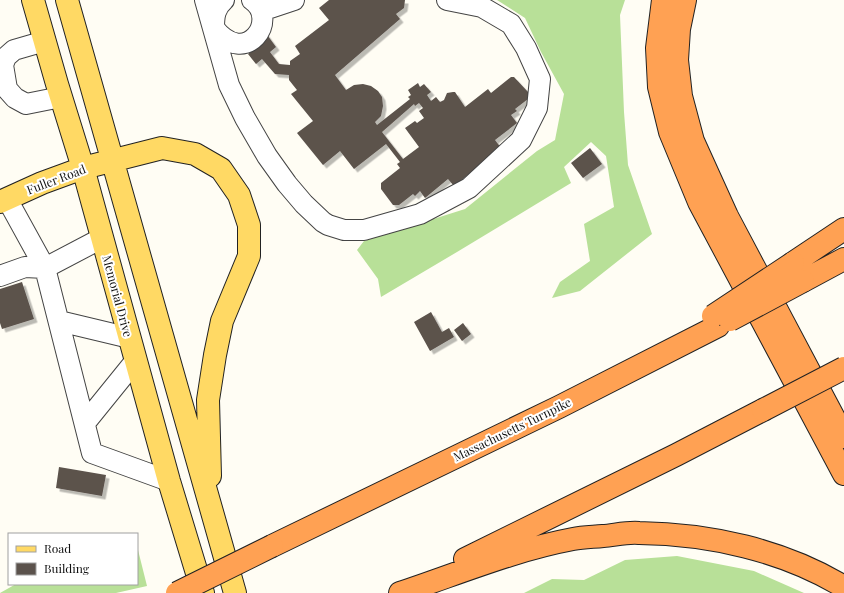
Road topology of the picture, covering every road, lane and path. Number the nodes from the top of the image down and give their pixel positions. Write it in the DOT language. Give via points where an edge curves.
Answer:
graph roads {
  1 [pos="33,0"];
  2 [pos="68,0"];
  3 [pos="205,0"];
  4 [pos="224,0"];
  5 [pos="294,0"];
  6 [pos="447,0"];
  7 [pos="664,0"];
  8 [pos="685,0"];
  9 [pos="257,6"];
  10 [pos="214,28"];
  11 [pos="45,41"];
  12 [pos="3,78"];
  13 [pos="60,97"];
  14 [pos="113,159"];
  15 [pos="83,168"];
  16 [pos="4,200"];
  17 [pos="844,229"];
  18 [pos="102,238"];
  19 [pos="844,259"];
  20 [pos="45,268"];
  21 [pos="798,272"];
  22 [pos="0,276"];
  23 [pos="58,321"];
  24 [pos="130,338"];
  25 [pos="136,360"];
  26 [pos="844,368"];
  27 [pos="84,423"];
  28 [pos="844,437"];
  29 [pos="844,474"];
  30 [pos="169,481"];
  31 [pos="211,511"];
  32 [pos="844,587"];
  33 [pos="178,593"];
  34 [pos="203,593"];
  35 [pos="235,593"];
  36 [pos="396,593"];
  37 [pos="400,593"];
  1 -- 11 [label="main road, Memorial Drive"];
  2 -- 14 [label="main road"];
  3 -- 10 [label="lane"];
  4 -- 10 [label="lane" via="215,12"];
  5 -- 9 [label="lane"];
  6 -- 10 [label="lane" via="482,7 511,24 526,48 540,79 537,108 521,140 469,188 420,214 364,230 344,230 328,225 304,204 287,184 256,137 229,85"];
  7 -- 29 [label="highway" via="657,48 659,87 670,132 699,202"];
  8 -- 28 [label="highway" via="679,28 677,60 681,96 693,141 727,216"];
  9 -- 10 [label="lane" via="262,23 260,31 248,42 241,44 225,40"];
  11 -- 12 [label="lane" via="10,53 4,61"];
  11 -- 13 [label="main road, Memorial Drive"];
  12 -- 13 [label="lane" via="7,89 20,102 26,104"];
  13 -- 15 [label="main road, Memorial Drive"];
  14 -- 15 [label="main road, Fuller Road"];
  14 -- 31 [label="main road"];
  14 -- 31 [label="main road, Fuller Road" via="162,148 195,154 221,169 239,195 250,225 249,256 222,321 208,400"];
  15 -- 16 [label="main road, Fuller Road"];
  15 -- 18 [label="main road, Memorial Drive"];
  16 -- 20 [label="lane"];
  17 -- 21 [label="highway"];
  18 -- 20 [label="lane"];
  18 -- 24 [label="main road, Memorial Drive"];
  19 -- 21 [label="highway"];
  20 -- 22 [label="lane" via="25,267"];
  20 -- 23 [label="lane"];
  21 -- 33 [label="highway, Massachusetts Turnpike, bridge" via="630,371"];
  23 -- 24 [label="lane"];
  23 -- 27 [label="lane"];
  24 -- 25 [label="main road, Memorial Drive"];
  25 -- 27 [label="lane"];
  25 -- 30 [label="main road, Memorial Drive"];
  26 -- 36 [label="highway, bridge" via="676,455"];
  27 -- 30 [label="lane" via="92,453"];
  30 -- 34 [label="main road, Memorial Drive"];
  31 -- 35 [label="main road"];
  32 -- 37 [label="highway" via="788,559 751,547 698,537 638,532 574,539 520,552"];
}
